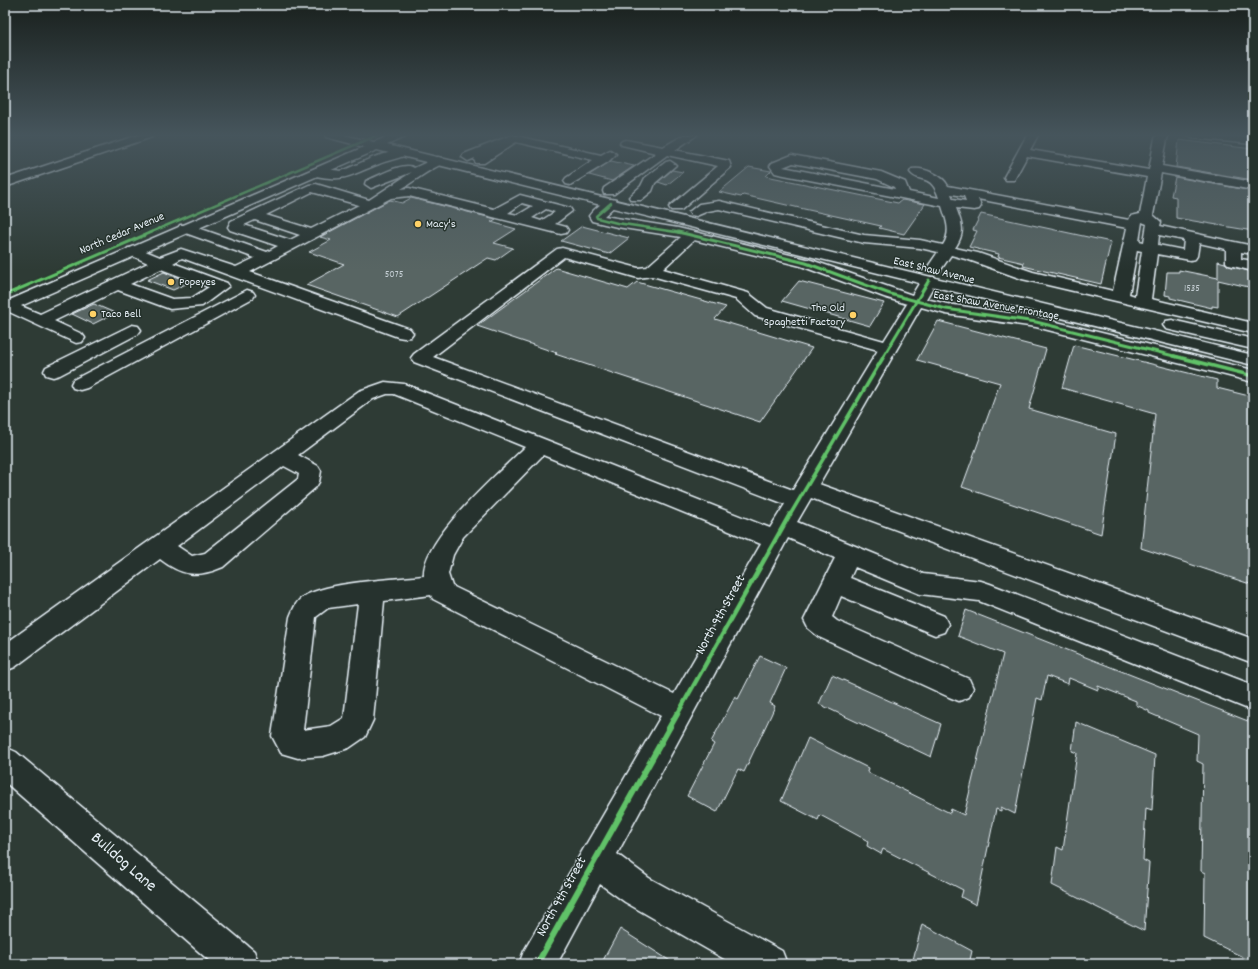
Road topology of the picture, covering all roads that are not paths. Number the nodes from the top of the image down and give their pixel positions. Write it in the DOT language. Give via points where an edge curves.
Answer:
graph roads {
  1 [pos="271,180"];
  2 [pos="297,180"];
  3 [pos="357,180"];
  4 [pos="379,180"];
  5 [pos="407,180"];
  6 [pos="518,180"];
  7 [pos="567,180"];
  8 [pos="630,180"];
  9 [pos="650,180"];
  10 [pos="709,180"];
  11 [pos="837,180"];
  12 [pos="935,180"];
  13 [pos="1152,180"];
  14 [pos="1215,180"];
  15 [pos="521,181"];
  16 [pos="570,181"];
  17 [pos="262,184"];
  18 [pos="371,184"];
  19 [pos="1253,186"];
  20 [pos="507,190"];
  21 [pos="943,190"];
  22 [pos="390,192"];
  23 [pos="293,196"];
  24 [pos="610,197"];
  25 [pos="636,197"];
  26 [pos="972,199"];
  27 [pos="488,201"];
  28 [pos="315,203"];
  29 [pos="948,203"];
  30 [pos="369,204"];
  31 [pos="544,204"];
  32 [pos="271,207"];
  33 [pos="676,207"];
  34 [pos="476,208"];
  35 [pos="336,210"];
  36 [pos="350,214"];
  37 [pos="496,214"];
  38 [pos="253,216"];
  39 [pos="520,220"];
  40 [pos="696,224"];
  41 [pos="328,226"];
  42 [pos="543,226"];
  43 [pos="161,228"];
  44 [pos="185,228"];
  45 [pos="561,230"];
  46 [pos="1139,231"];
  47 [pos="312,234"];
  48 [pos="1192,237"];
  49 [pos="290,245"];
  50 [pos="1233,246"];
  51 [pos="1150,248"];
  52 [pos="946,250"];
  53 [pos="1253,250"];
  54 [pos="133,251"];
  55 [pos="267,257"];
  56 [pos="160,262"];
  57 [pos="1253,266"];
  58 [pos="652,271"];
  59 [pos="237,273"];
  60 [pos="927,283"];
  61 [pos="117,284"];
  62 [pos="247,295"];
  63 [pos="1120,297"];
  64 [pos="1142,302"];
  65 [pos="6,303"];
  66 [pos="40,321"];
  67 [pos="1253,328"];
  68 [pos="132,330"];
  69 [pos="404,333"];
  70 [pos="76,338"];
  71 [pos="1253,344"];
  72 [pos="889,348"];
  73 [pos="1253,360"];
  74 [pos="52,371"];
  75 [pos="1253,376"];
  76 [pos="80,384"];
  77 [pos="540,445"];
  78 [pos="283,456"];
  79 [pos="802,494"];
  80 [pos="780,533"];
  81 [pos="159,546"];
  82 [pos="849,554"];
  83 [pos="834,582"];
  84 [pos="439,584"];
  85 [pos="372,592"];
  86 [pos="935,624"];
  87 [pos="1253,651"];
  88 [pos="5,659"];
  89 [pos="959,688"];
  90 [pos="1253,698"];
  91 [pos="680,710"];
  92 [pos="5,762"];
  93 [pos="596,860"];
  94 [pos="241,964"];
  95 [pos="537,964"];
  96 [pos="769,964"];
  1 -- 17 [label="street, North Cedar Avenue"];
  2 -- 44 [label="street, North Cedar Avenue"];
  3 -- 18 [label="street"];
  4 -- 18 [label="street"];
  5 -- 22 [label="street"];
  6 -- 15 [label="street, East Shaw Avenue"];
  7 -- 16 [label="street, East Shaw Avenue"];
  8 -- 24 [label="street"];
  9 -- 25 [label="street" via="647,188"];
  10 -- 33 [label="street"];
  11 -- 29 [label="street"];
  12 -- 21 [label="street, North 9th Street"];
  13 -- 46 [label="street"];
  14 -- 19 [label="street"];
  15 -- 20 [label="street"];
  15 -- 24 [label="street, East Shaw Avenue"];
  16 -- 24 [label="street, East Shaw Avenue"];
  17 -- 43 [label="street, North Cedar Avenue"];
  17 -- 44 [label="street" via="236,201 187,222"];
  18 -- 22 [label="street"];
  21 -- 26 [label="street"];
  21 -- 29 [label="street, North 9th Street"];
  22 -- 30 [label="street"];
  22 -- 34 [label="street" via="409,192"];
  23 -- 28 [label="street"];
  23 -- 30 [label="street" via="316,188"];
  23 -- 32 [label="street"];
  24 -- 25 [label="street, East Shaw Avenue"];
  24 -- 40 [label="street, East Shaw Avenue Frontage" via="597,218 608,222 666,229"];
  25 -- 33 [label="street, East Shaw Avenue"];
  26 -- 29 [label="street"];
  26 -- 46 [label="street"];
  27 -- 34 [label="street"];
  29 -- 52 [label="street, North 9th Street" via="956,232"];
  30 -- 36 [label="street"];
  31 -- 37 [label="street" via="520,199"];
  31 -- 39 [label="street"];
  31 -- 42 [label="street" via="565,211"];
  32 -- 38 [label="street"];
  32 -- 41 [label="street"];
  33 -- 40 [label="street, East Shaw Avenue"];
  34 -- 37 [label="street"];
  35 -- 36 [label="street"];
  36 -- 41 [label="street"];
  37 -- 39 [label="street"];
  38 -- 47 [label="street"];
  38 -- 49 [label="street" via="236,224 235,228"];
  39 -- 42 [label="street"];
  40 -- 52 [label="street" via="704,207 719,205 864,239 920,244"];
  40 -- 58 [label="street"];
  40 -- 60 [label="street, East Shaw Avenue"];
  40 -- 60 [label="street, East Shaw Avenue Frontage" via="890,294"];
  41 -- 47 [label="street"];
  42 -- 45 [label="street"];
  43 -- 54 [label="street" via="160,233 139,243"];
  43 -- 65 [label="street, North Cedar Avenue"];
  44 -- 54 [label="street, North Cedar Avenue"];
  44 -- 55 [label="street"];
  46 -- 48 [label="street"];
  46 -- 51 [label="street"];
  46 -- 63 [label="street"];
  47 -- 49 [label="street"];
  48 -- 50 [label="street"];
  48 -- 51 [label="street" via="1190,256"];
  49 -- 55 [label="street"];
  50 -- 53 [label="street"];
  50 -- 57 [label="street" via="1234,262"];
  51 -- 64 [label="street"];
  52 -- 60 [label="street, North 9th Street"];
  52 -- 63 [label="street" via="973,256 1028,276"];
  54 -- 56 [label="street"];
  54 -- 65 [label="street, North Cedar Avenue"];
  55 -- 59 [label="street"];
  56 -- 59 [label="street" via="181,253"];
  56 -- 61 [label="street"];
  56 -- 61 [label="street" via="221,286 196,303 170,304"];
  58 -- 72 [label="street" via="742,296 761,312"];
  58 -- 79 [label="street" via="638,273 562,252 420,358"];
  59 -- 69 [label="street"];
  60 -- 71 [label="street" via="938,277 948,278 1139,324 1211,334"];
  60 -- 72 [label="street, North 9th Street"];
  60 -- 73 [label="street, East Shaw Avenue"];
  60 -- 75 [label="street, East Shaw Avenue Frontage" via="955,310 1036,322"];
  61 -- 66 [label="street"];
  62 -- 76 [label="street"];
  63 -- 64 [label="street"];
  64 -- 67 [label="street"];
  65 -- 66 [label="street"];
  66 -- 70 [label="street"];
  68 -- 74 [label="street"];
  72 -- 79 [label="street, North 9th Street"];
  77 -- 78 [label="street" via="391,387 366,395"];
  77 -- 80 [label="street"];
  77 -- 84 [label="street" via="455,531 441,555 436,574"];
  78 -- 81 [label="street"];
  78 -- 81 [label="street" via="310,471 308,482 214,560 195,567"];
  79 -- 80 [label="street, North 9th Street"];
  79 -- 87 [label="street"];
  80 -- 82 [label="street"];
  80 -- 91 [label="street, North 9th Street"];
  81 -- 88 [label="street"];
  82 -- 83 [label="street"];
  82 -- 90 [label="street" via="920,584 980,591"];
  83 -- 86 [label="street"];
  83 -- 89 [label="street" via="817,620 828,629"];
  84 -- 85 [label="street"];
  84 -- 91 [label="street" via="442,592"];
  85 -- 85 [label="street" via="326,598 314,602 306,609 287,736 292,744 302,746 342,737 353,730 358,720"];
  91 -- 93 [label="street, North 9th Street"];
  92 -- 94 [label="street, Bulldog Lane"];
  93 -- 95 [label="street, North 9th Street"];
  93 -- 96 [label="street" via="637,890"];
}
